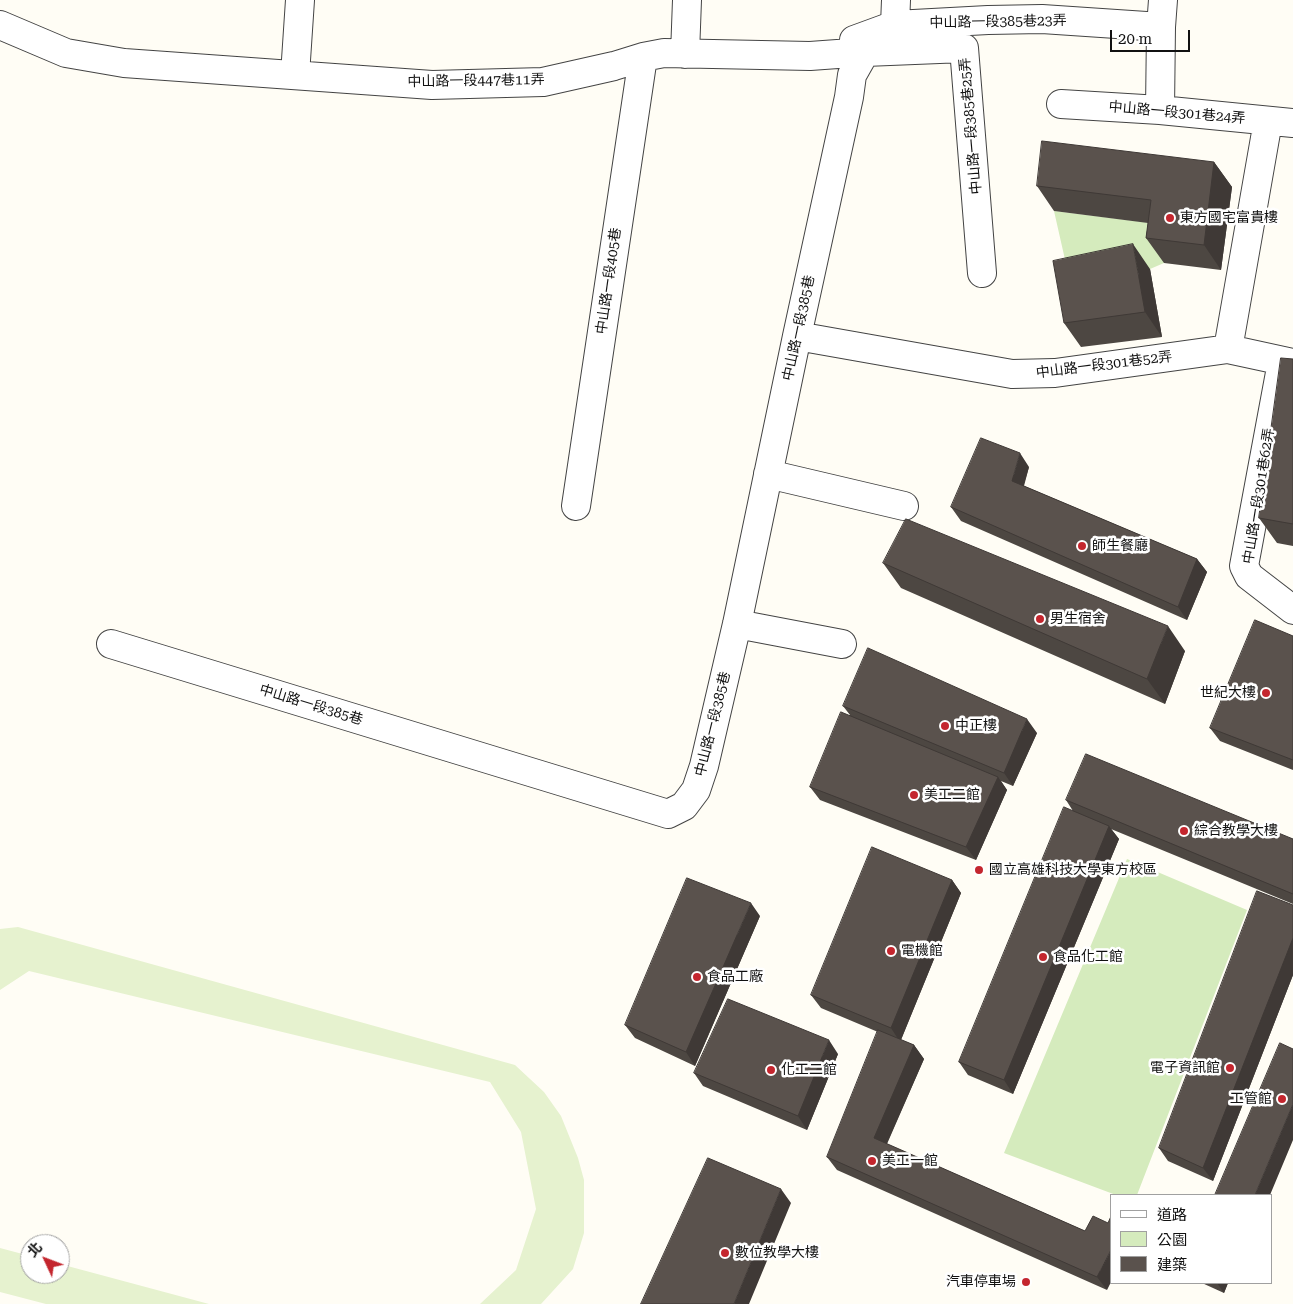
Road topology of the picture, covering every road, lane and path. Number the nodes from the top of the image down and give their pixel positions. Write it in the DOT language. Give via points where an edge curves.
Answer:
graph roads {
  1 [pos="300,0"];
  2 [pos="688,0"];
  3 [pos="1163,0"];
  4 [pos="896,12"];
  5 [pos="0,25"];
  6 [pos="1161,28"];
  7 [pos="865,52"];
  8 [pos="685,54"];
  9 [pos="643,57"];
  10 [pos="295,75"];
  11 [pos="1060,104"];
  12 [pos="1160,110"];
  13 [pos="1281,122"];
  14 [pos="982,273"];
  15 [pos="797,336"];
  16 [pos="1228,349"];
  17 [pos="1288,363"];
  18 [pos="768,474"];
  19 [pos="576,506"];
  20 [pos="904,506"];
  21 [pos="1293,610"];
  22 [pos="738,624"];
  23 [pos="111,644"];
  24 [pos="842,644"];
  1 -- 10 [label="lane"];
  2 -- 8 [label="lane"];
  3 -- 6 [label="lane"];
  4 -- 6 [label="lane, 中山路一段385巷23弄"];
  4 -- 7 [label="lane" via="854,40"];
  5 -- 10 [label="lane, 中山路一段447巷11弄" via="66,53 124,63"];
  6 -- 12 [label="lane"];
  7 -- 8 [label="lane, 中山路一段447巷11弄" via="810,56"];
  7 -- 14 [label="lane, 中山路一段385巷25弄" via="964,48"];
  7 -- 15 [label="lane, 中山路一段385巷" via="852,75"];
  8 -- 9 [label="lane, 中山路一段447巷11弄"];
  9 -- 10 [label="lane, 中山路一段447巷11弄" via="543,82 432,85"];
  9 -- 19 [label="lane, 中山路一段405巷"];
  11 -- 12 [label="lane, 中山路一段301巷24弄"];
  12 -- 13 [label="lane, 中山路一段301巷24弄"];
  13 -- 16 [label="lane"];
  15 -- 16 [label="lane, 中山路一段301巷52弄" via="1012,374 1055,373"];
  15 -- 18 [label="lane, 中山路一段385巷"];
  16 -- 17 [label="lane, 中山路一段301巷52弄"];
  17 -- 21 [label="lane, 中山路一段301巷62弄" via="1244,566 1249,576"];
  18 -- 20 [label="lane"];
  18 -- 22 [label="lane, 中山路一段385巷"];
  22 -- 23 [label="lane, 中山路一段385巷" via="696,790 684,806 668,814"];
  22 -- 24 [label="lane"];
}
